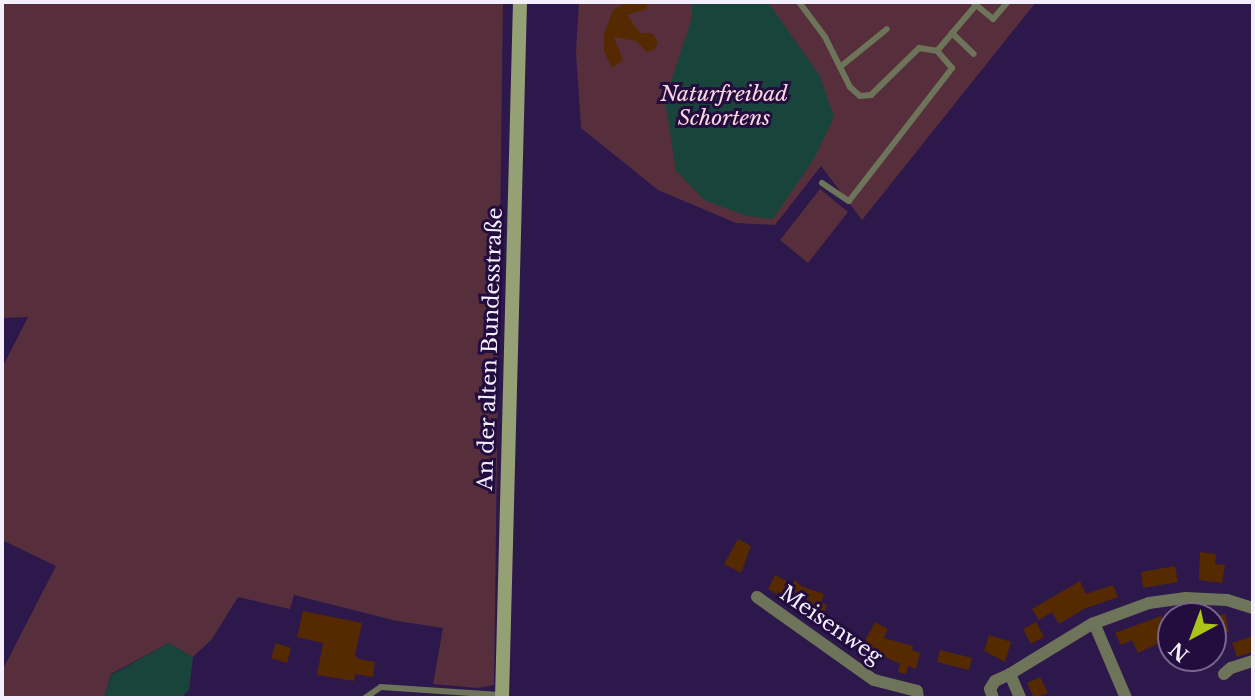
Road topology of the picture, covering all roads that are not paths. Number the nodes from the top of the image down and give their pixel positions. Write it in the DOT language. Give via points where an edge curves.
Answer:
graph roads {
  1 [pos="520,2"];
  2 [pos="799,2"];
  3 [pos="1008,2"];
  4 [pos="974,3"];
  5 [pos="887,29"];
  6 [pos="952,33"];
  7 [pos="937,51"];
  8 [pos="974,54"];
  9 [pos="840,67"];
  10 [pos="822,183"];
  11 [pos="757,597"];
  12 [pos="1253,608"];
  13 [pos="1094,623"];
  14 [pos="1253,661"];
  15 [pos="1010,674"];
  16 [pos="1224,674"];
  17 [pos="502,697"];
  18 [pos="365,698"];
  19 [pos="918,698"];
  20 [pos="993,698"];
  21 [pos="1020,698"];
  22 [pos="1126,698"];
  1 -- 17 [label="street, An der alten Bundesstraße"];
  2 -- 9 [label="lane"];
  3 -- 4 [label="lane" via="993,19"];
  4 -- 6 [label="lane"];
  5 -- 9 [label="lane"];
  6 -- 7 [label="lane"];
  6 -- 8 [label="lane"];
  7 -- 9 [label="lane" via="919,48 871,95 860,96 850,87"];
  7 -- 10 [label="lane" via="952,68 849,201"];
  11 -- 19 [label="street, Meisenweg" via="874,680 900,684 917,691"];
  12 -- 13 [label="street" via="1227,600 1186,598 1149,603"];
  13 -- 15 [label="street"];
  13 -- 22 [label="street"];
  14 -- 16 [label="street"];
  15 -- 20 [label="street" via="990,689"];
  15 -- 21 [label="street"];
  17 -- 18 [label="lane" via="381,687"];
}
